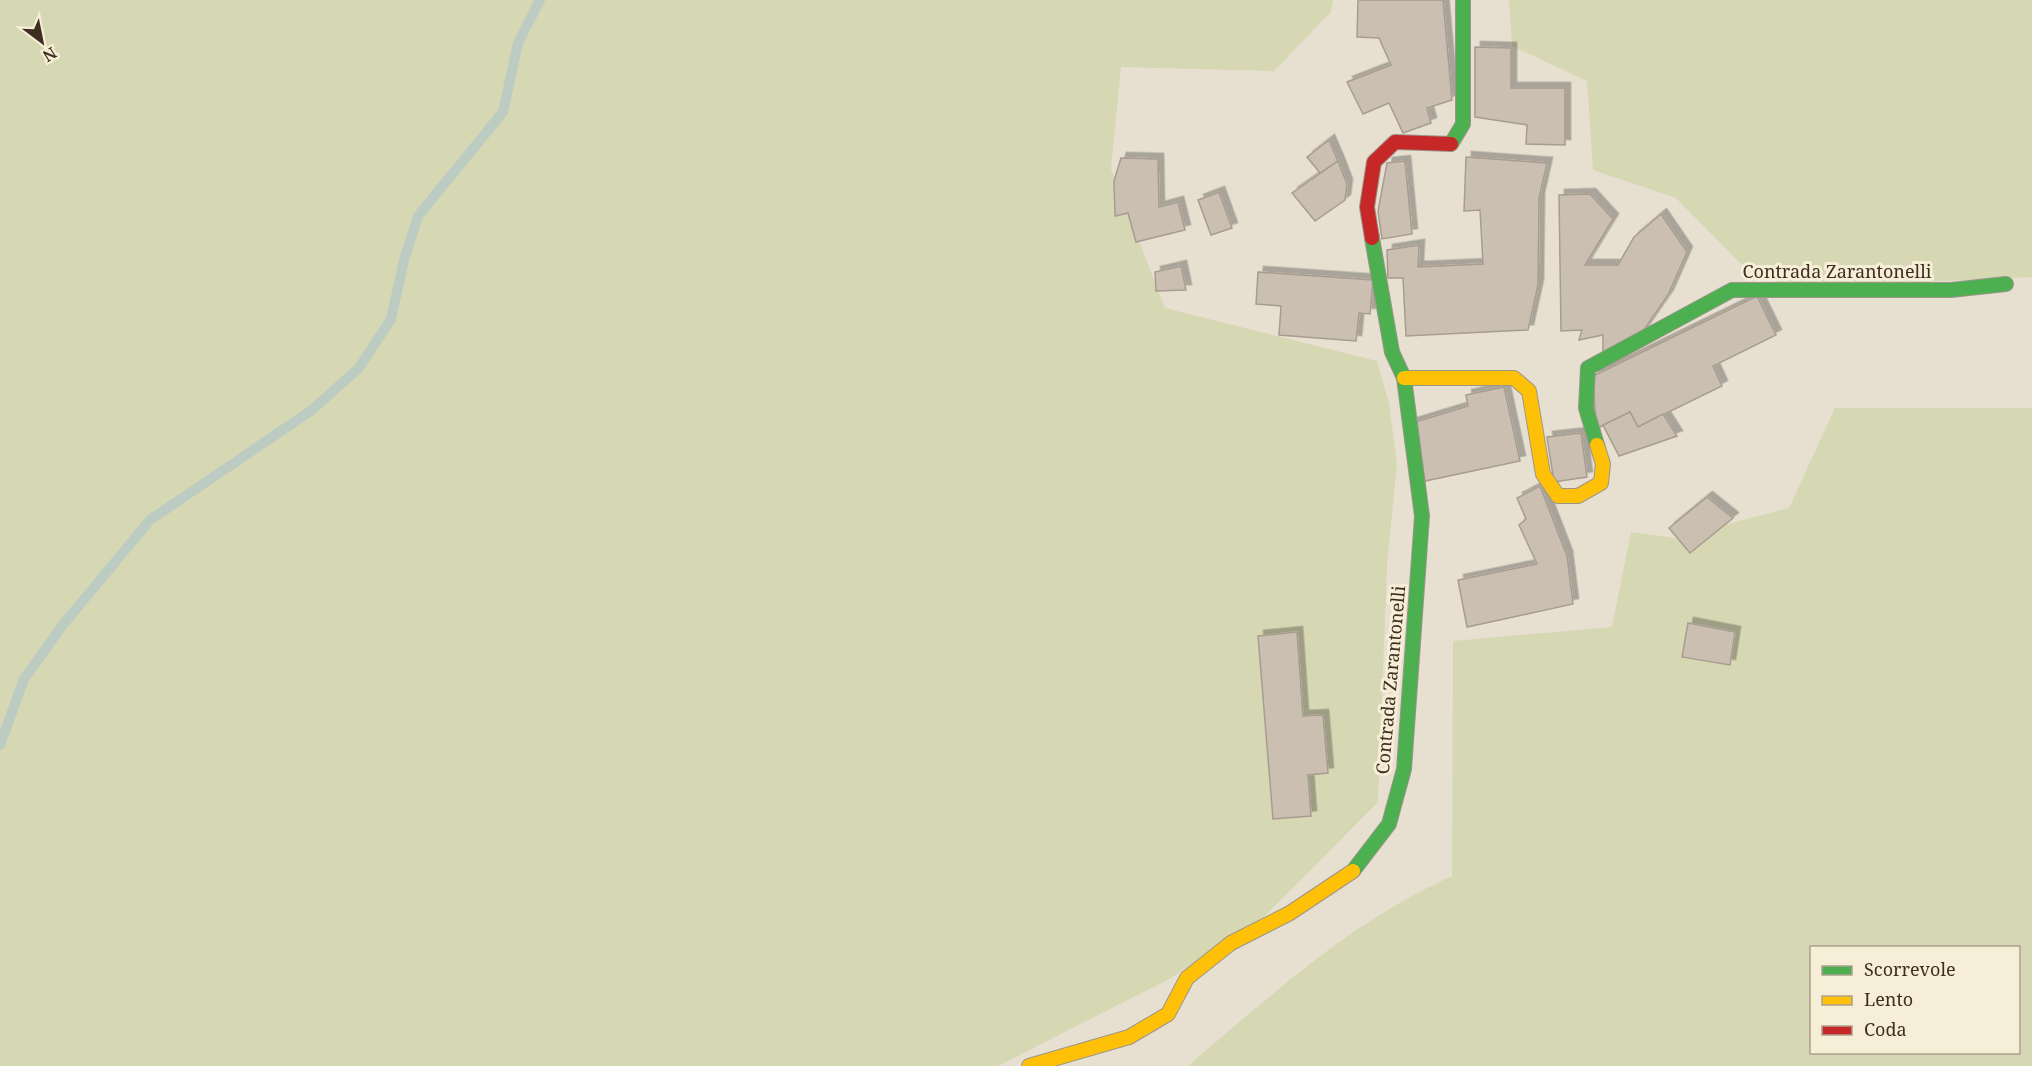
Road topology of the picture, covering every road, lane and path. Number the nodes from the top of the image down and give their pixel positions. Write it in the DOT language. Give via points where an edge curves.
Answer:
graph roads {
  1 [pos="1463,0"];
  2 [pos="2006,284"];
  3 [pos="1404,378"];
  4 [pos="1029,1066"];
  1 -- 3 [label="street, Contrada Zarantonelli" via="1463,124 1452,144 1395,142 1374,162 1370,184 1367,207 1374,260 1392,352"];
  2 -- 3 [label="street, Contrada Zarantonelli" via="1951,290 1732,290 1588,368 1586,408 1603,464 1601,483 1578,496 1558,496 1543,474 1529,391 1514,378"];
  3 -- 4 [label="street, Contrada Zarantonelli" via="1422,516 1404,769 1389,824 1358,867 1332,888 1231,943 1187,978 1168,1014 1129,1037"];
}
